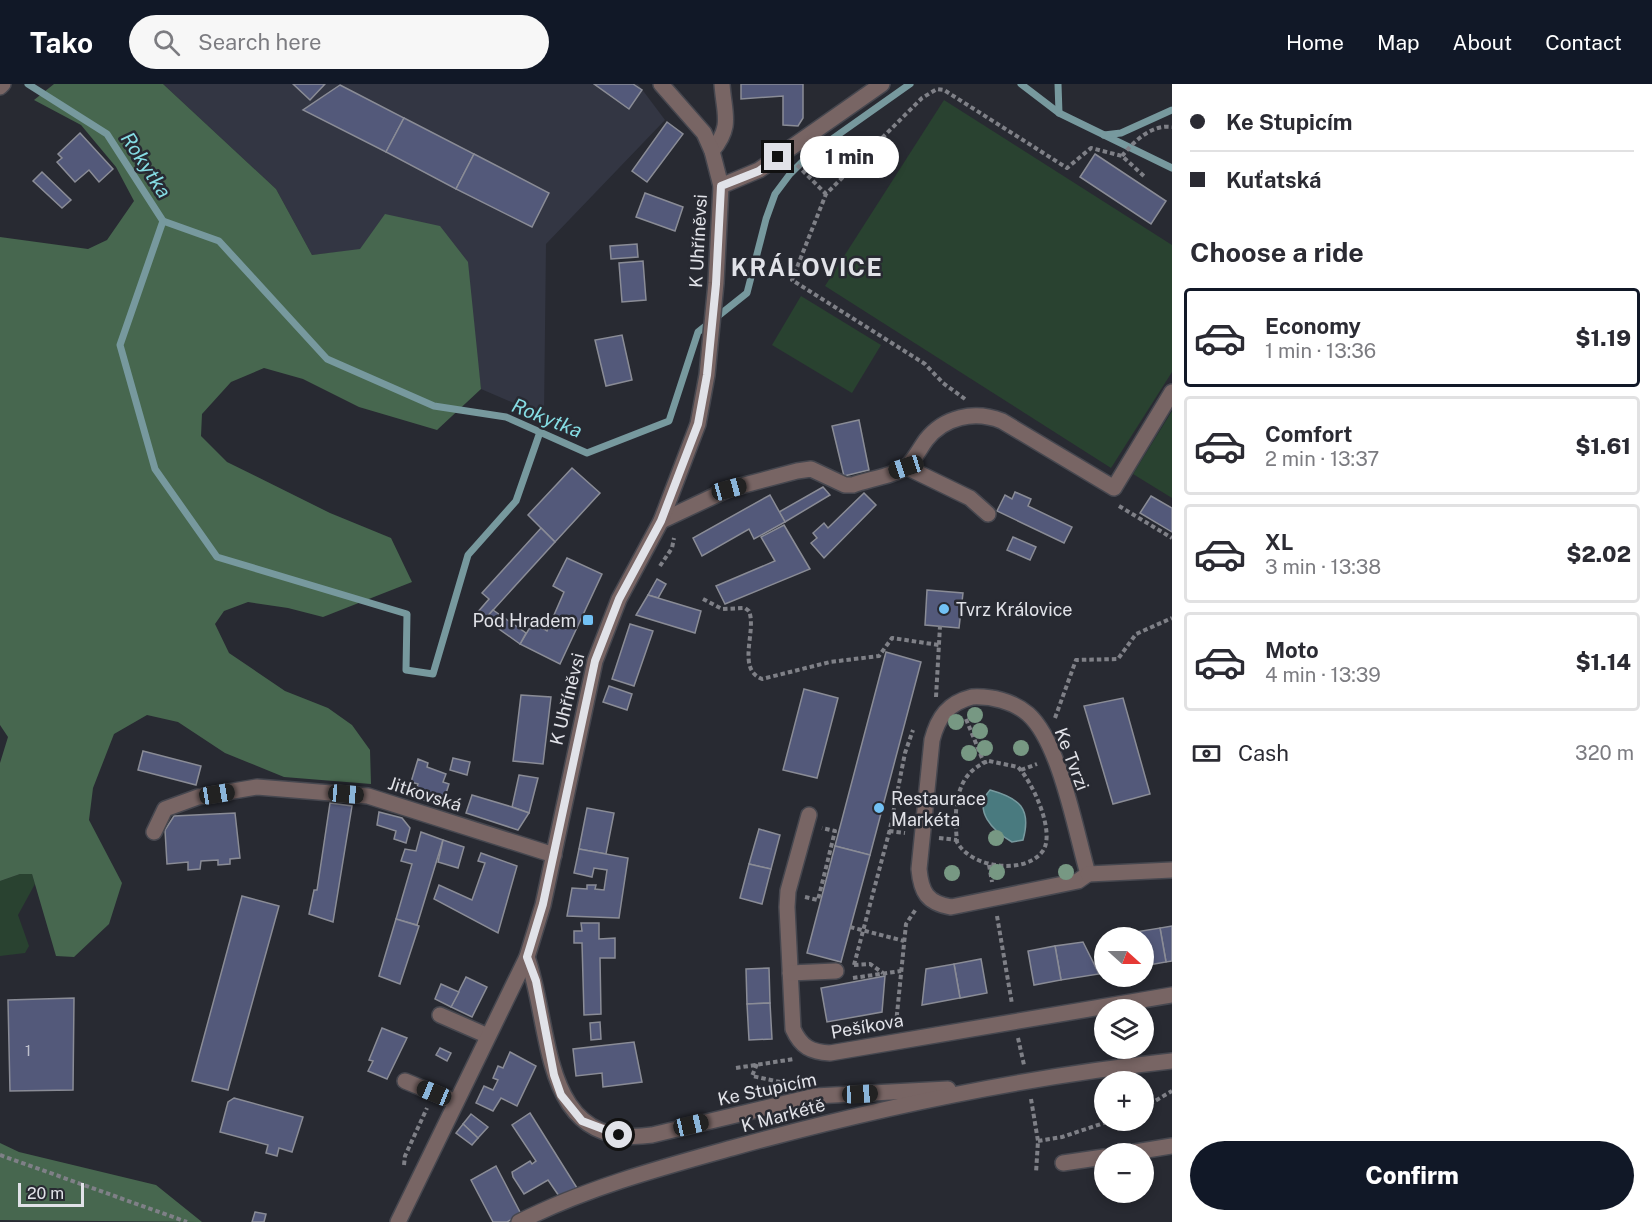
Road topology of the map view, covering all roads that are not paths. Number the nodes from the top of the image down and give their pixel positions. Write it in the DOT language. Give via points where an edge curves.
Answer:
graph roads {
  1 [pos="661,84"];
  2 [pos="722,84"];
  3 [pos="882,84"];
  4 [pos="712,151"];
  5 [pos="721,186"];
  6 [pos="1172,392"];
  7 [pos="906,467"];
  8 [pos="988,514"];
  9 [pos="661,521"];
  10 [pos="808,820"];
  11 [pos="154,832"];
  12 [pos="554,855"];
  13 [pos="1172,870"];
  14 [pos="1088,874"];
  15 [pos="527,957"];
  16 [pos="836,971"];
  17 [pos="790,973"];
  18 [pos="1172,995"];
  19 [pos="440,1015"];
  20 [pos="488,1036"];
  21 [pos="1172,1061"];
  22 [pos="405,1081"];
  23 [pos="995,1086"];
  24 [pos="456,1102"];
  25 [pos="1172,1146"];
  26 [pos="1154,1149"];
  27 [pos="1094,1158"];
  28 [pos="1063,1163"];
  29 [pos="398,1222"];
  30 [pos="519,1222"];
  1 -- 4 [label="street, K Uhříněvsi" via="692,117"];
  2 -- 4 [label="street" via="726,125 724,137"];
  3 -- 5 [label="street" via="759,171"];
  4 -- 5 [label="street, K Uhříněvsi"];
  5 -- 9 [label="street, K Uhříněvsi" via="707,375 698,424"];
  6 -- 7 [label="street" via="1114,488 1009,424 979,415 947,422 927,438"];
  7 -- 8 [label="street" via="970,498"];
  7 -- 9 [label="street" via="853,485 836,482 811,469 796,471 729,489"];
  9 -- 12 [label="street, K Uhříněvsi" via="619,599 595,661"];
  10 -- 17 [label="street, Pešíkova" via="788,891"];
  11 -- 12 [label="street, Jitkovská" via="165,809 198,797 257,787 368,796"];
  12 -- 15 [label="street, K Uhříněvsi"];
  13 -- 14 [label="street"];
  14 -- 14 [label="street, Ke Tvrzi" via="1078,881 951,907 932,902 926,896 919,869 932,740 942,715 958,701 984,697 1016,706 1036,722 1058,769"];
  15 -- 20 [label="street, K Uhříněvsi"];
  15 -- 23 [label="street, Ke Stupicím" via="561,1095 582,1121 607,1133 652,1135 814,1096"];
  16 -- 17 [label="street"];
  17 -- 18 [label="street, Pešíkova" via="793,1029 798,1041 807,1048 830,1053"];
  19 -- 20 [label="street"];
  20 -- 24 [label="street, K Uhříněvsi"];
  21 -- 23 [label="street, K Markétě"];
  22 -- 24 [label="street"];
  23 -- 30 [label="street, K Markétě" via="814,1126 628,1177"];
  24 -- 29 [label="street, K Uhříněvsi"];
  25 -- 26 [label="street"];
  27 -- 28 [label="street"];
}
